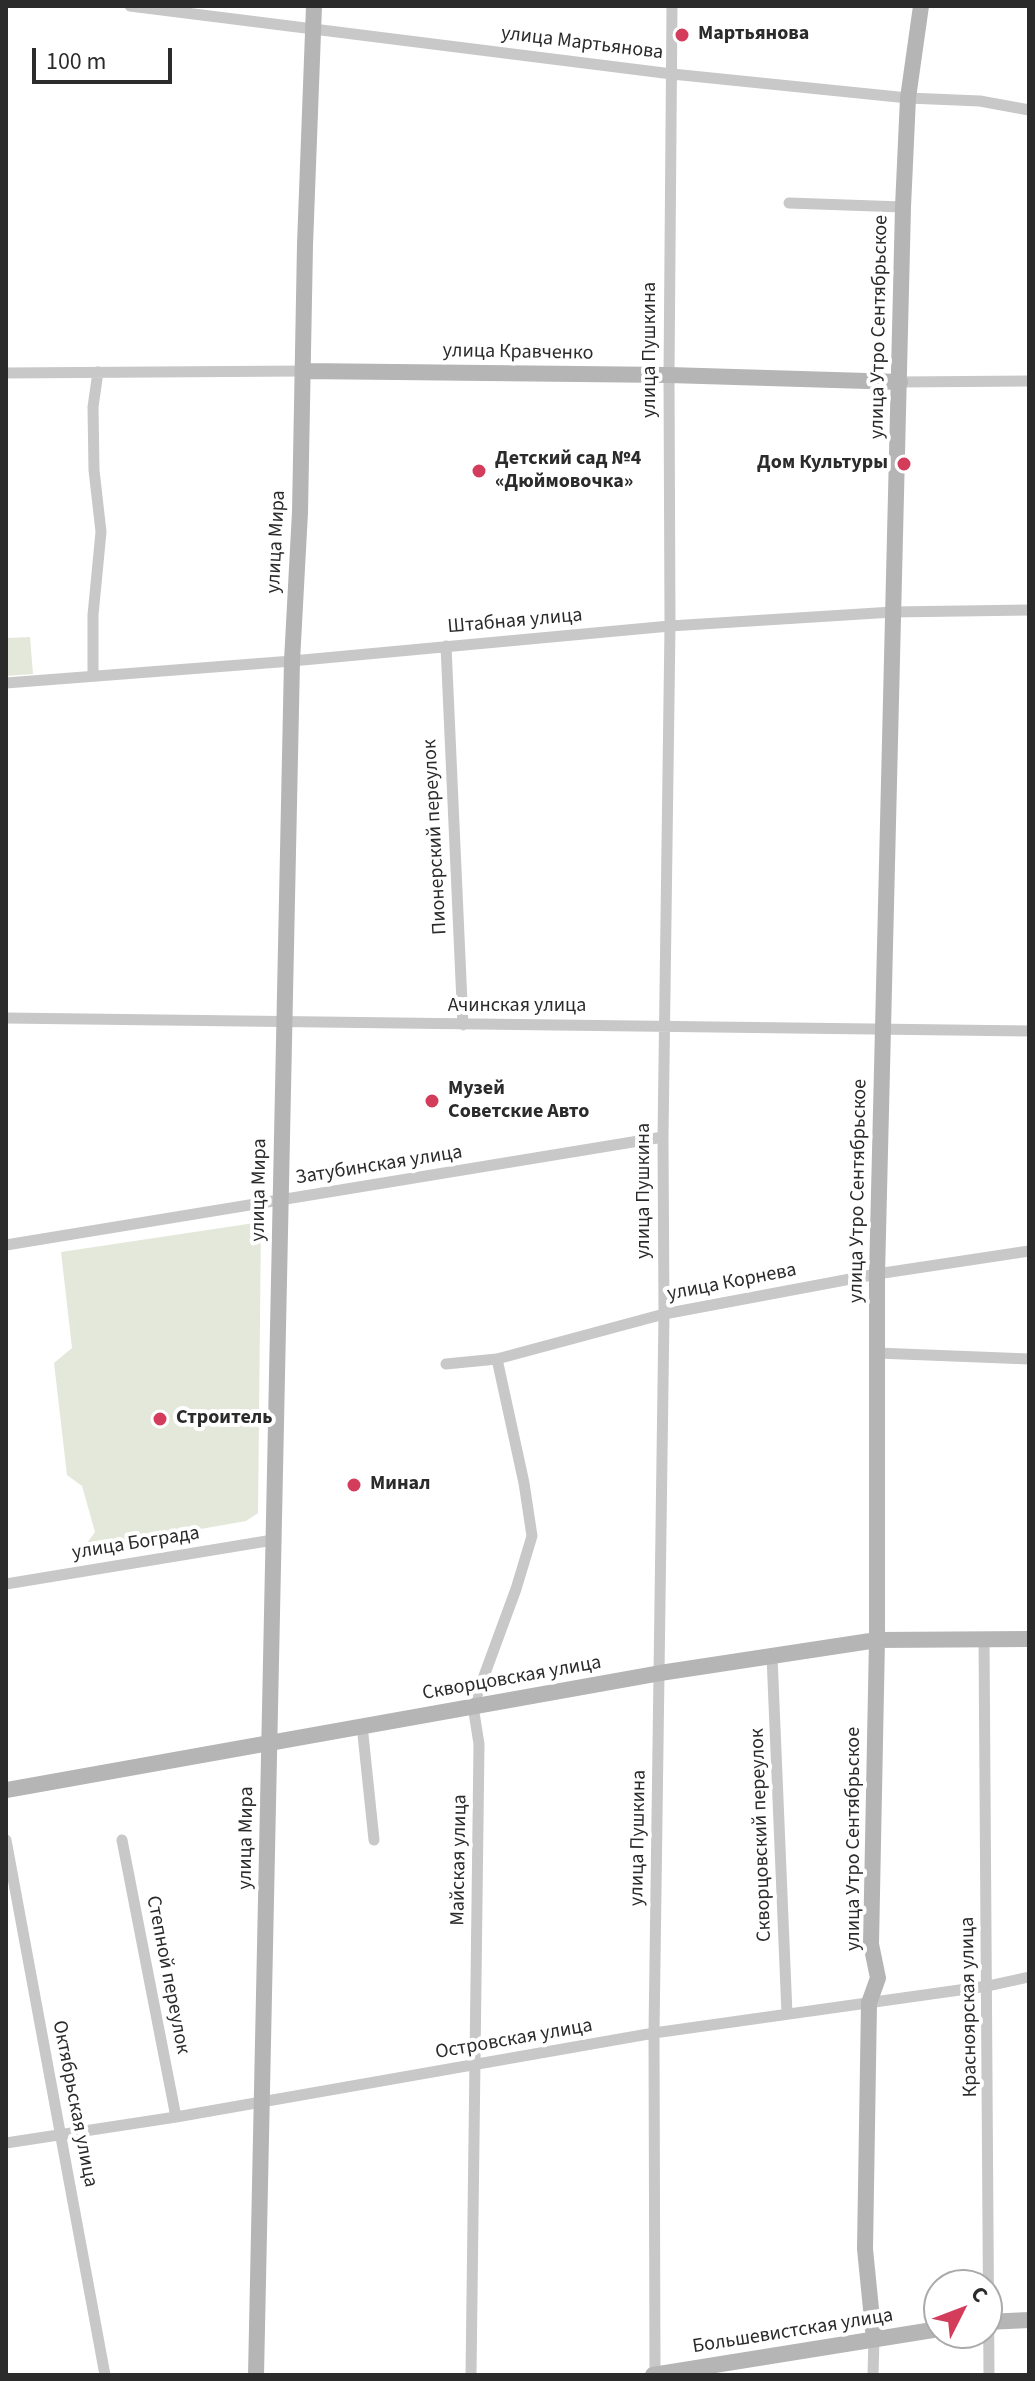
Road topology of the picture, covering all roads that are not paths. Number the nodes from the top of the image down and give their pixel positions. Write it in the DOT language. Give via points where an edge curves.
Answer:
graph roads {
  1 [pos="130,6"];
  2 [pos="314,6"];
  3 [pos="672,6"];
  4 [pos="921,6"];
  5 [pos="313,28"];
  6 [pos="672,74"];
  7 [pos="908,98"];
  8 [pos="1029,110"];
  9 [pos="789,203"];
  10 [pos="903,207"];
  11 [pos="303,371"];
  12 [pos="98,372"];
  13 [pos="6,373"];
  14 [pos="669,375"];
  15 [pos="1029,381"];
  16 [pos="900,382"];
  17 [pos="1029,610"];
  18 [pos="893,612"];
  19 [pos="670,626"];
  20 [pos="446,646"];
  21 [pos="292,661"];
  22 [pos="93,676"];
  23 [pos="6,683"];
  24 [pos="6,1018"];
  25 [pos="285,1021"];
  26 [pos="463,1025"];
  27 [pos="666,1025"];
  28 [pos="882,1028"];
  29 [pos="1029,1031"];
  30 [pos="663,1137"];
  31 [pos="280,1201"];
  32 [pos="6,1245"];
  33 [pos="1029,1251"];
  34 [pos="877,1274"];
  35 [pos="664,1314"];
  36 [pos="877,1353"];
  37 [pos="497,1359"];
  38 [pos="1029,1359"];
  39 [pos="446,1364"];
  40 [pos="273,1540"];
  41 [pos="6,1584"];
  42 [pos="984,1638"];
  43 [pos="1029,1639"];
  44 [pos="877,1640"];
  45 [pos="772,1656"];
  46 [pos="660,1673"];
  47 [pos="473,1706"];
  48 [pos="362,1725"];
  49 [pos="269,1745"];
  50 [pos="6,1790"];
  51 [pos="6,1840"];
  52 [pos="122,1840"];
  53 [pos="374,1840"];
  54 [pos="1029,1977"];
  55 [pos="988,1986"];
  56 [pos="869,2003"];
  57 [pos="787,2014"];
  58 [pos="654,2033"];
  59 [pos="475,2066"];
  60 [pos="260,2102"];
  61 [pos="176,2117"];
  62 [pos="62,2134"];
  63 [pos="6,2143"];
  64 [pos="988,2269"];
  65 [pos="1029,2320"];
  66 [pos="1003,2321"];
  67 [pos="923,2331"];
  68 [pos="874,2339"];
  69 [pos="989,2349"];
  70 [pos="105,2375"];
  71 [pos="256,2375"];
  72 [pos="471,2375"];
  73 [pos="654,2375"];
  74 [pos="873,2375"];
  75 [pos="989,2375"];
  1 -- 5 [label="street, улица Мартьянова"];
  2 -- 5 [label="street, улица Мира"];
  3 -- 6 [label="street, улица Пушкина"];
  4 -- 7 [label="street, улица Утро Сентябрьское"];
  5 -- 6 [label="street, улица Мартьянова"];
  5 -- 11 [label="street, улица Мира"];
  6 -- 7 [label="street, улица Мартьянова"];
  6 -- 14 [label="street, улица Пушкина"];
  7 -- 8 [label="street, улица Мартьянова" via="980,101"];
  7 -- 10 [label="street, улица Утро Сентябрьское"];
  9 -- 10 [label="street"];
  10 -- 16 [label="street, улица Утро Сентябрьское"];
  11 -- 12 [label="street, улица Кравченко"];
  11 -- 14 [label="street, улица Кравченко"];
  11 -- 21 [label="street, улица Мира"];
  12 -- 13 [label="street, улица Кравченко"];
  12 -- 22 [label="street" via="94,470 101,532"];
  14 -- 16 [label="street, улица Кравченко"];
  14 -- 19 [label="street, улица Пушкина"];
  15 -- 16 [label="street, улица Кравченко"];
  16 -- 18 [label="street, улица Утро Сентябрьское"];
  17 -- 18 [label="street, Штабная улица"];
  18 -- 19 [label="street, Штабная улица"];
  18 -- 28 [label="street, улица Утро Сентябрьское"];
  19 -- 20 [label="street, Штабная улица"];
  19 -- 27 [label="street, улица Пушкина"];
  20 -- 21 [label="street, Штабная улица"];
  20 -- 26 [label="street, Пионерский переулок"];
  21 -- 22 [label="street, Штабная улица"];
  21 -- 25 [label="street, улица Мира"];
  22 -- 23 [label="street, Штабная улица"];
  24 -- 25 [label="street, Ачинская улица"];
  25 -- 26 [label="street, Ачинская улица"];
  25 -- 31 [label="street, улица Мира"];
  26 -- 27 [label="street, Ачинская улица"];
  27 -- 28 [label="street, Ачинская улица"];
  27 -- 30 [label="street, улица Пушкина"];
  28 -- 29 [label="street, Ачинская улица"];
  28 -- 34 [label="street, улица Утро Сентябрьское"];
  30 -- 31 [label="street, Затубинская улица"];
  30 -- 35 [label="street, улица Пушкина"];
  31 -- 32 [label="street, Затубинская улица"];
  31 -- 40 [label="street, улица Мира"];
  33 -- 34 [label="street, улица Корнева"];
  34 -- 35 [label="street, улица Корнева"];
  34 -- 36 [label="street, улица Утро Сентябрьское"];
  35 -- 37 [label="street, улица Корнева"];
  35 -- 46 [label="street, улица Пушкина"];
  36 -- 38 [label="street"];
  36 -- 44 [label="street, улица Утро Сентябрьское"];
  37 -- 39 [label="street, улица Корнева"];
  37 -- 47 [label="street, Майская улица" via="532,1536"];
  40 -- 41 [label="street, улица Бограда"];
  40 -- 49 [label="street, улица Мира"];
  42 -- 43 [label="street, Скворцовская улица"];
  42 -- 44 [label="street, Скворцовская улица"];
  42 -- 55 [label="street, Красноярская улица"];
  44 -- 45 [label="street, Скворцовская улица"];
  44 -- 56 [label="street, улица Утро Сентябрьское" via="871,1944 878,1978"];
  45 -- 46 [label="street, Скворцовская улица"];
  45 -- 57 [label="street, Скворцовский переулок"];
  46 -- 47 [label="street, Скворцовская улица"];
  46 -- 58 [label="street, улица Пушкина"];
  47 -- 48 [label="street, Скворцовская улица"];
  47 -- 59 [label="street, Майская улица" via="479,1744"];
  48 -- 49 [label="street, Скворцовская улица"];
  48 -- 53 [label="street"];
  49 -- 50 [label="street, Скворцовская улица"];
  49 -- 60 [label="street, улица Мира"];
  51 -- 62 [label="street, Октябрьская улица"];
  52 -- 61 [label="street, Степной переулок"];
  54 -- 55 [label="street, Островская улица"];
  55 -- 56 [label="street, Островская улица"];
  55 -- 64 [label="street, Красноярская улица"];
  56 -- 57 [label="street, Островская улица"];
  56 -- 68 [label="street, улица Утро Сентябрьское" via="865,2249"];
  57 -- 58 [label="street, Островская улица"];
  58 -- 59 [label="street, Островская улица"];
  58 -- 73 [label="street, улица Пушкина"];
  59 -- 60 [label="street, Островская улица"];
  59 -- 72 [label="street, Майская улица"];
  60 -- 61 [label="street, Островская улица"];
  60 -- 71 [label="street, улица Мира"];
  61 -- 62 [label="street, Островская улица"];
  62 -- 63 [label="street, Островская улица"];
  62 -- 70 [label="street, Октябрьская улица"];
  65 -- 66 [label="street"];
  67 -- 68 [label="street, Большевистская улица"];
  68 -- 73 [label="street, Большевистская улица"];
  68 -- 74 [label="street, улица Утро Сентябрьское"];
  69 -- 75 [label="street, Красноярская улица"];
}
